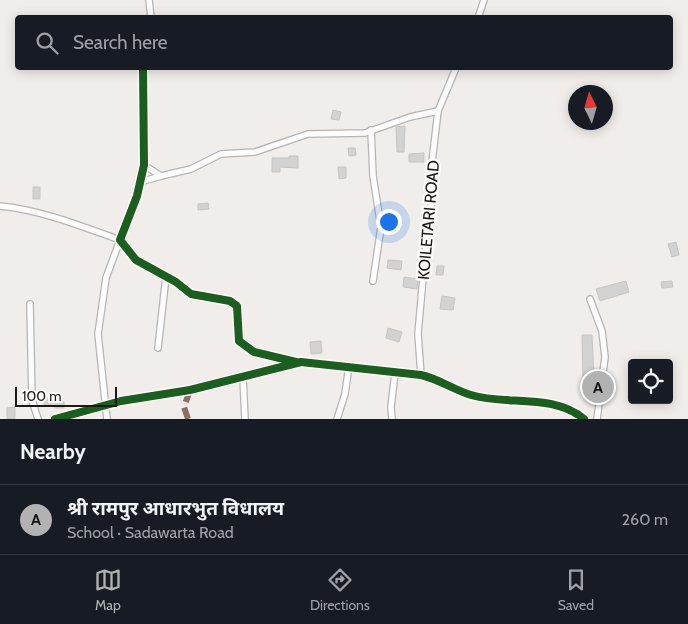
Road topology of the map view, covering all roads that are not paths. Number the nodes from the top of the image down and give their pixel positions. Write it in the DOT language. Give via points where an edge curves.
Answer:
graph roads {
  1 [pos="149,0"];
  2 [pos="484,0"];
  3 [pos="151,15"];
  4 [pos="479,15"];
  5 [pos="143,70"];
  6 [pos="455,70"];
  7 [pos="438,110"];
  8 [pos="371,130"];
  9 [pos="144,165"];
  10 [pos="161,176"];
  11 [pos="140,182"];
  12 [pos="0,206"];
  13 [pos="120,240"];
  14 [pos="166,276"];
  15 [pos="373,281"];
  16 [pos="590,299"];
  17 [pos="30,304"];
  18 [pos="158,348"];
  19 [pos="301,362"];
  20 [pos="349,366"];
  21 [pos="395,373"];
  22 [pos="421,375"];
  23 [pos="242,378"];
  24 [pos="105,405"];
  25 [pos="38,419"];
  26 [pos="55,419"];
  27 [pos="107,419"];
  28 [pos="245,419"];
  29 [pos="337,419"];
  30 [pos="392,419"];
  31 [pos="584,419"];
  32 [pos="597,419"];
  1 -- 3 [label="street"];
  2 -- 4 [label="street"];
  5 -- 9 [label="street"];
  6 -- 7 [label="street, KOILETARI ROAD"];
  7 -- 8 [label="street"];
  7 -- 22 [label="street, KOILETARI ROAD" via="418,334"];
  8 -- 10 [label="street" via="366,133 308,134 255,152 221,154 191,169"];
  8 -- 15 [label="street" via="373,176 381,226"];
  9 -- 10 [label="street"];
  9 -- 11 [label="street"];
  10 -- 11 [label="street"];
  11 -- 13 [label="street"];
  12 -- 13 [label="street" via="20,208"];
  13 -- 14 [label="street" via="136,260"];
  13 -- 24 [label="street" via="106,278 98,334"];
  14 -- 18 [label="street"];
  14 -- 19 [label="street" via="191,294 230,301 237,306 240,341 254,352 279,360"];
  16 -- 32 [label="street" via="602,331 605,356"];
  17 -- 25 [label="street" via="32,400"];
  19 -- 20 [label="street"];
  19 -- 23 [label="street"];
  20 -- 21 [label="street"];
  20 -- 29 [label="street"];
  21 -- 22 [label="street"];
  21 -- 30 [label="street"];
  22 -- 31 [label="street" via="472,396 560,406"];
  23 -- 24 [label="street"];
  23 -- 28 [label="street"];
  24 -- 26 [label="street"];
  24 -- 27 [label="street"];
}
